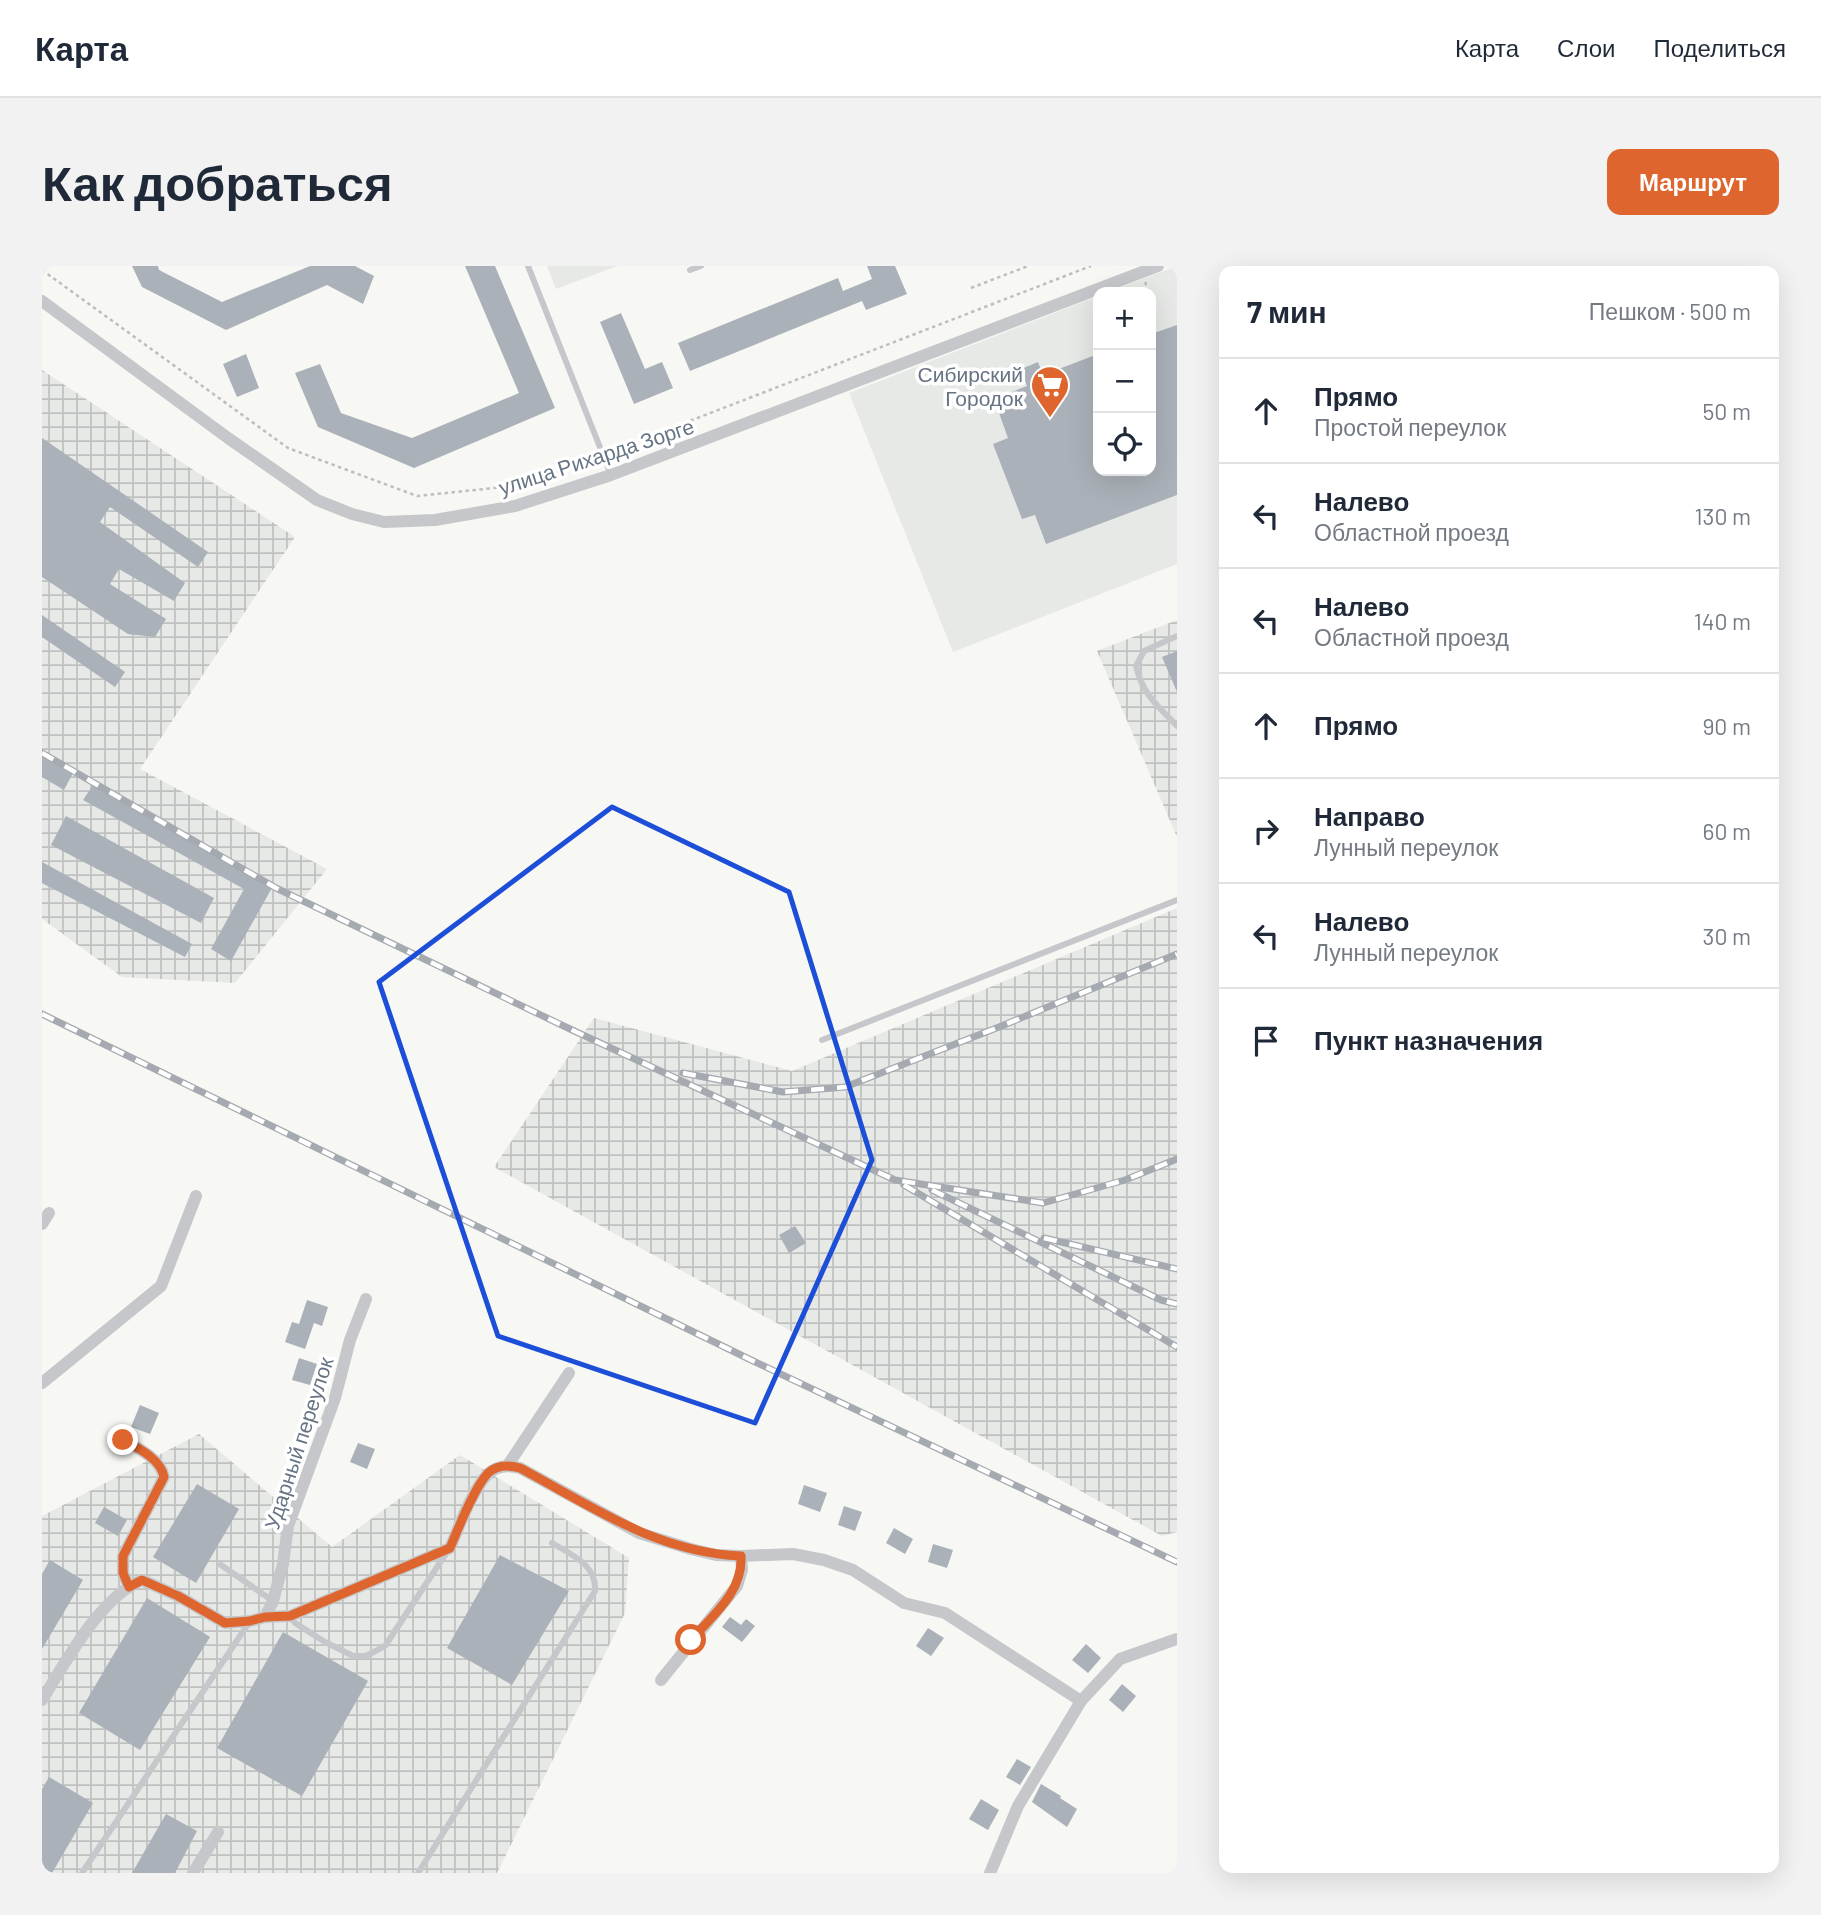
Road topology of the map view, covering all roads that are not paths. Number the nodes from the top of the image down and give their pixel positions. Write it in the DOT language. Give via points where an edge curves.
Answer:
graph roads {
  1 [pos="528,266"];
  2 [pos="701,266"];
  3 [pos="1158,266"];
  4 [pos="691,270"];
  5 [pos="42,301"];
  6 [pos="611,475"];
  7 [pos="1177,636"];
  8 [pos="1177,726"];
  9 [pos="1177,900"];
  10 [pos="822,1040"];
  11 [pos="196,1196"];
  12 [pos="366,1298"];
  13 [pos="569,1373"];
  14 [pos="42,1383"];
  15 [pos="123,1440"];
  16 [pos="508,1465"];
  17 [pos="552,1543"];
  18 [pos="450,1548"];
  19 [pos="741,1556"];
  20 [pos="221,1565"];
  21 [pos="129,1587"];
  22 [pos="273,1601"];
  23 [pos="290,1616"];
  24 [pos="265,1617"];
  25 [pos="250,1621"];
  26 [pos="1177,1639"];
  27 [pos="661,1680"];
  28 [pos="42,1700"];
  29 [pos="1081,1701"];
  30 [pos="218,1832"];
  31 [pos="82,1873"];
  32 [pos="193,1873"];
  33 [pos="418,1873"];
  34 [pos="990,1873"];
  1 -- 6 [label="lane"];
  2 -- 4 [label="lane"];
  3 -- 6 [label="street, улица Рихарда Зорге"];
  5 -- 6 [label="street, улица Рихарда Зорге" via="276,473 317,500 352,514 384,522 435,520 515,506"];
  7 -- 8 [label="lane" via="1144,651 1136,666 1146,694"];
  9 -- 10 [label="lane"];
  11 -- 14 [label="street" via="161,1286"];
  12 -- 22 [label="street, Ударный переулок" via="288,1526"];
  13 -- 16 [label="street"];
  15 -- 21 [label="street" via="145,1453 163,1470 164,1477 123,1556"];
  16 -- 18 [label="street" via="488,1473"];
  16 -- 19 [label="street" via="639,1533 716,1555"];
  17 -- 33 [label="lane" via="588,1566 596,1580 595,1591"];
  18 -- 23 [label="street"];
  18 -- 23 [label="lane" via="385,1646 366,1656 353,1656 325,1642"];
  19 -- 27 [label="street" via="737,1586"];
  19 -- 29 [label="street" via="793,1554 853,1570 904,1603 945,1612"];
  20 -- 22 [label="lane"];
  21 -- 25 [label="street" via="142,1580 225,1623"];
  21 -- 28 [label="street" via="101,1614"];
  22 -- 24 [label="street, Ударный переулок"];
  23 -- 24 [label="street"];
  24 -- 25 [label="street"];
  25 -- 31 [label="lane"];
  26 -- 29 [label="street" via="1120,1659"];
  29 -- 34 [label="street" via="1018,1806"];
  30 -- 32 [label="street"];
}
